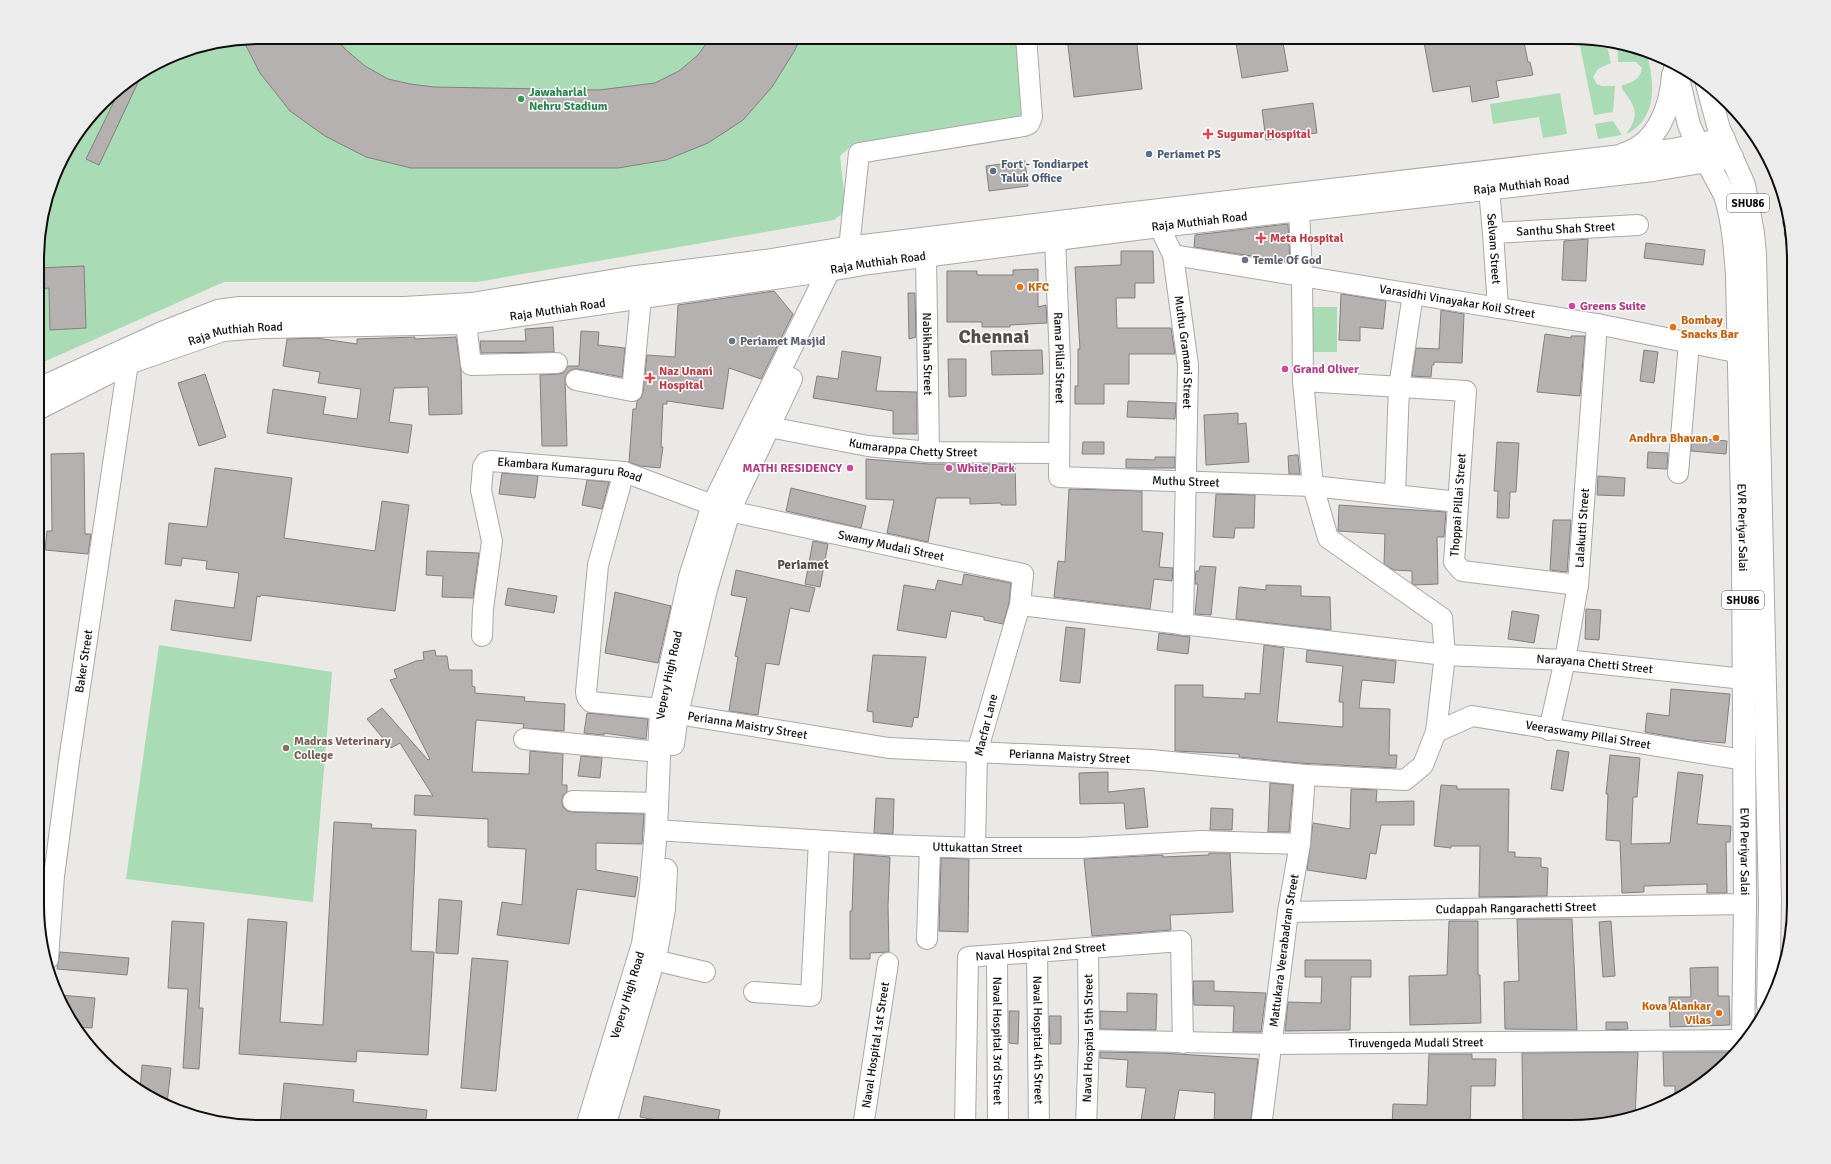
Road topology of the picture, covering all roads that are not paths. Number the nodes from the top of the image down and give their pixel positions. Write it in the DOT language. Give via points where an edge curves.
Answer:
graph roads {
  1 [pos="1027,44"];
  2 [pos="1674,70"];
  3 [pos="1676,71"];
  4 [pos="1709,93"];
  5 [pos="1728,148"];
  6 [pos="1703,153"];
  7 [pos="1611,157"];
  8 [pos="1489,190"];
  9 [pos="1298,210"];
  10 [pos="1638,225"];
  11 [pos="1159,226"];
  12 [pos="1493,233"];
  13 [pos="1055,239"];
  14 [pos="926,256"];
  15 [pos="1173,256"];
  16 [pos="840,259"];
  17 [pos="1302,276"];
  18 [pos="1413,294"];
  19 [pos="641,298"];
  20 [pos="1498,308"];
  21 [pos="220,321"];
  22 [pos="466,323"];
  23 [pos="1597,324"];
  24 [pos="1689,342"];
  25 [pos="1740,353"];
  26 [pos="128,363"];
  27 [pos="557,363"];
  28 [pos="576,380"];
  29 [pos="1303,381"];
  30 [pos="44,387"];
  31 [pos="1400,387"];
  32 [pos="44,405"];
  33 [pos="769,427"];
  34 [pos="929,452"];
  35 [pos="1058,453"];
  36 [pos="624,472"];
  37 [pos="1678,473"];
  38 [pos="1059,477"];
  39 [pos="1185,482"];
  40 [pos="1313,486"];
  41 [pos="1395,495"];
  42 [pos="1458,502"];
  43 [pos="721,508"];
  44 [pos="1578,585"];
  45 [pos="1020,605"];
  46 [pos="1183,625"];
  47 [pos="482,636"];
  48 [pos="1446,655"];
  49 [pos="1565,660"];
  50 [pos="1744,679"];
  51 [pos="669,711"];
  52 [pos="1549,730"];
  53 [pos="1436,732"];
  54 [pos="524,739"];
  55 [pos="659,752"];
  56 [pos="977,752"];
  57 [pos="1744,760"];
  58 [pos="1305,775"];
  59 [pos="573,801"];
  60 [pos="657,803"];
  61 [pos="662,830"];
  62 [pos="819,841"];
  63 [pos="1300,844"];
  64 [pos="930,846"];
  65 [pos="975,848"];
  66 [pos="46,876"];
  67 [pos="1745,904"];
  68 [pos="1288,912"];
  69 [pos="927,939"];
  70 [pos="48,945"];
  71 [pos="1088,948"];
  72 [pos="1037,952"];
  73 [pos="997,955"];
  74 [pos="654,960"];
  75 [pos="888,963"];
  76 [pos="705,972"];
  77 [pos="754,992"];
  78 [pos="1768,993"];
  79 [pos="1744,1034"];
  80 [pos="1089,1040"];
  81 [pos="1739,1041"];
  82 [pos="1183,1043"];
  83 [pos="1271,1044"];
  84 [pos="589,1120"];
  85 [pos="606,1120"];
  86 [pos="864,1120"];
  87 [pos="965,1120"];
  88 [pos="998,1120"];
  89 [pos="1038,1120"];
  90 [pos="1086,1120"];
  91 [pos="1262,1120"];
  1 -- 16 [label="street" via="1032,117 1029,124 859,153"];
  2 -- 7 [label="main road" via="1667,109 1655,131 1637,148"];
  3 -- 6 [label="main road, SHU86" via="1689,124"];
  4 -- 5 [label="main road, SHU86"];
  5 -- 6 [label="main road, Raja Muthiah Road"];
  5 -- 78 [label="main road, EVR Periyar Salai / SHU86" via="1744,185 1755,255 1770,901"];
  6 -- 7 [label="main road, Raja Muthiah Road" via="1684,149"];
  6 -- 8 [label="main road, Raja Muthiah Road" via="1691,165"];
  6 -- 25 [label="main road, EVR Periyar Salai / SHU86" via="1725,195 1733,225"];
  7 -- 16 [label="main road, Raja Muthiah Road" via="1092,218"];
  8 -- 9 [label="main road, Raja Muthiah Road"];
  8 -- 12 [label="street, Selvam Street"];
  9 -- 11 [label="main road, Raja Muthiah Road"];
  9 -- 17 [label="street, Perianna Maistry Street"];
  10 -- 12 [label="street, Santhu Shah Street"];
  11 -- 13 [label="main road, Raja Muthiah Road"];
  11 -- 15 [label="street, Muthu Gramani Street"];
  12 -- 20 [label="street, Selvam Street"];
  13 -- 14 [label="main road, Raja Muthiah Road"];
  13 -- 35 [label="street, Rama Pillai Street" via="1060,361"];
  14 -- 16 [label="main road, Raja Muthiah Road" via="869,263"];
  14 -- 34 [label="street, Nabikhan Street"];
  15 -- 17 [label="street, Varasidhi Vinayakar Koil Street"];
  15 -- 39 [label="street, Muthu Gramani Street" via="1188,365"];
  16 -- 19 [label="main road, Raja Muthiah Road"];
  16 -- 21 [label="main road, Raja Muthiah Road" via="765,261 630,278 472,304 404,308 240,308"];
  16 -- 33 [label="main road, Vepery High Road"];
  16 -- 43 [label="main road, Vepery High Road"];
  17 -- 18 [label="street, Varasidhi Vinayakar Koil Street"];
  17 -- 29 [label="street, Perianna Maistry Street"];
  18 -- 20 [label="street, Varasidhi Vinayakar Koil Street"];
  18 -- 31 [label="street"];
  19 -- 22 [label="main road, Raja Muthiah Road"];
  19 -- 28 [label="street" via="632,391"];
  20 -- 23 [label="street, Varasidhi Vinayakar Koil Street"];
  21 -- 22 [label="main road, Raja Muthiah Road" via="264,327"];
  21 -- 26 [label="main road, Raja Muthiah Road"];
  21 -- 30 [label="main road, Raja Muthiah Road" via="162,333"];
  22 -- 27 [label="street" via="471,365"];
  23 -- 24 [label="street, Varasidhi Vinayakar Koil Street"];
  23 -- 44 [label="street, Lalakutti Street"];
  24 -- 25 [label="street, Varasidhi Vinayakar Koil Street"];
  24 -- 37 [label="street"];
  25 -- 50 [label="main road, EVR Periyar Salai / SHU86"];
  26 -- 32 [label="main road, Raja Muthiah Road"];
  26 -- 66 [label="street, Baker Street" via="70,753"];
  29 -- 31 [label="street"];
  29 -- 40 [label="street, Perianna Maistry Street"];
  31 -- 41 [label="street"];
  31 -- 42 [label="street, Thoppai Pillai Street" via="1466,391"];
  33 -- 34 [label="street, Kumarappa Chetty Street" via="868,446"];
  33 -- 43 [label="main road, Vepery High Road"];
  34 -- 35 [label="street, Kumarappa Chetty Street"];
  35 -- 38 [label="street, Rama Pillai Street"];
  36 -- 43 [label="street, Ekambara Kumaraguru Road"];
  36 -- 47 [label="street, Ekambara Kumaraguru Road" via="486,462 483,467 481,490 492,541"];
  36 -- 51 [label="street, Perianna Maistry Street" via="598,565 587,698 591,702"];
  38 -- 39 [label="street, Muthu Street"];
  39 -- 40 [label="street, Muthu Street"];
  39 -- 46 [label="street, Muthu Gramani Street"];
  40 -- 41 [label="street, Muthu Street"];
  40 -- 48 [label="street, Perianna Maistry Street" via="1328,538 1442,618"];
  41 -- 42 [label="street, Muthu Street"];
  42 -- 44 [label="street, Thoppai Pillai Street" via="1454,562 1462,571"];
  43 -- 45 [label="street, Swamy Mudali Street" via="1023,574"];
  43 -- 51 [label="main road, Vepery High Road" via="690,577"];
  44 -- 49 [label="street, Lalakutti Street"];
  45 -- 46 [label="street, Narayana Chetti Street"];
  45 -- 56 [label="street, Macfar Lane"];
  46 -- 48 [label="street, Narayana Chetti Street"];
  48 -- 49 [label="street, Narayana Chetti Street"];
  48 -- 53 [label="street, Perianna Maistry Street"];
  49 -- 50 [label="street, Narayana Chetti Street"];
  49 -- 52 [label="street, Lalakutti Street"];
  50 -- 57 [label="main road, EVR Periyar Salai / SHU86"];
  51 -- 55 [label="main road, Vepery High Road"];
  51 -- 56 [label="street, Perianna Maistry Street" via="889,748"];
  51 -- 61 [label="main road, Vepery High Road" via="671,760"];
  52 -- 53 [label="street, Veeraswamy Pillai Street" via="1472,716"];
  52 -- 57 [label="street, Veeraswamy Pillai Street"];
  53 -- 58 [label="street, Perianna Maistry Street" via="1423,765 1405,780"];
  54 -- 55 [label="street"];
  55 -- 60 [label="main road, Vepery High Road"];
  56 -- 58 [label="street, Perianna Maistry Street" via="1151,760"];
  56 -- 65 [label="street, Macfar Lane"];
  57 -- 67 [label="main road, EVR Periyar Salai / SHU86"];
  58 -- 63 [label="street, Mattukara Veerabadran Street"];
  59 -- 60 [label="street"];
  60 -- 61 [label="main road, Vepery High Road"];
  61 -- 62 [label="street, Uttukattan Street"];
  61 -- 74 [label="main road, Vepery High Road" via="664,909"];
  61 -- 84 [label="main road, Vepery High Road" via="642,944"];
  62 -- 64 [label="street, Uttukattan Street"];
  62 -- 77 [label="street" via="811,996"];
  63 -- 65 [label="street, Uttukattan Street" via="1201,841 1079,848"];
  63 -- 68 [label="street, Mattukara Veerabadran Street"];
  64 -- 65 [label="street, Uttukattan Street"];
  64 -- 69 [label="street"];
  66 -- 70 [label="street, Baker Street"];
  67 -- 68 [label="street, Cudappah Rangarachetti Street"];
  67 -- 79 [label="main road, EVR Periyar Salai / SHU86"];
  68 -- 83 [label="street, Mattukara Veerabadran Street"];
  71 -- 72 [label="street, Naval Hospital 2nd Street"];
  71 -- 80 [label="street, Naval Hospital 5th Street"];
  71 -- 82 [label="street, Naval Hospital 2nd Street" via="1181,941"];
  72 -- 73 [label="street, Naval Hospital 2nd Street"];
  72 -- 89 [label="street, Naval Hospital 4th Street"];
  73 -- 87 [label="street, Naval Hospital 2nd Street" via="968,956"];
  73 -- 88 [label="street, Naval Hospital 3rd Street"];
  74 -- 76 [label="street"];
  74 -- 85 [label="main road, Vepery High Road"];
  75 -- 86 [label="street, Naval Hospital 1st Street"];
  80 -- 82 [label="street, Tiruvengeda Mudali Street"];
  80 -- 90 [label="street, Naval Hospital 5th Street"];
  81 -- 83 [label="street, Tiruvengeda Mudali Street"];
  82 -- 83 [label="street, Tiruvengeda Mudali Street"];
  83 -- 91 [label="street, Mattukara Veerabadran Street"];
}
